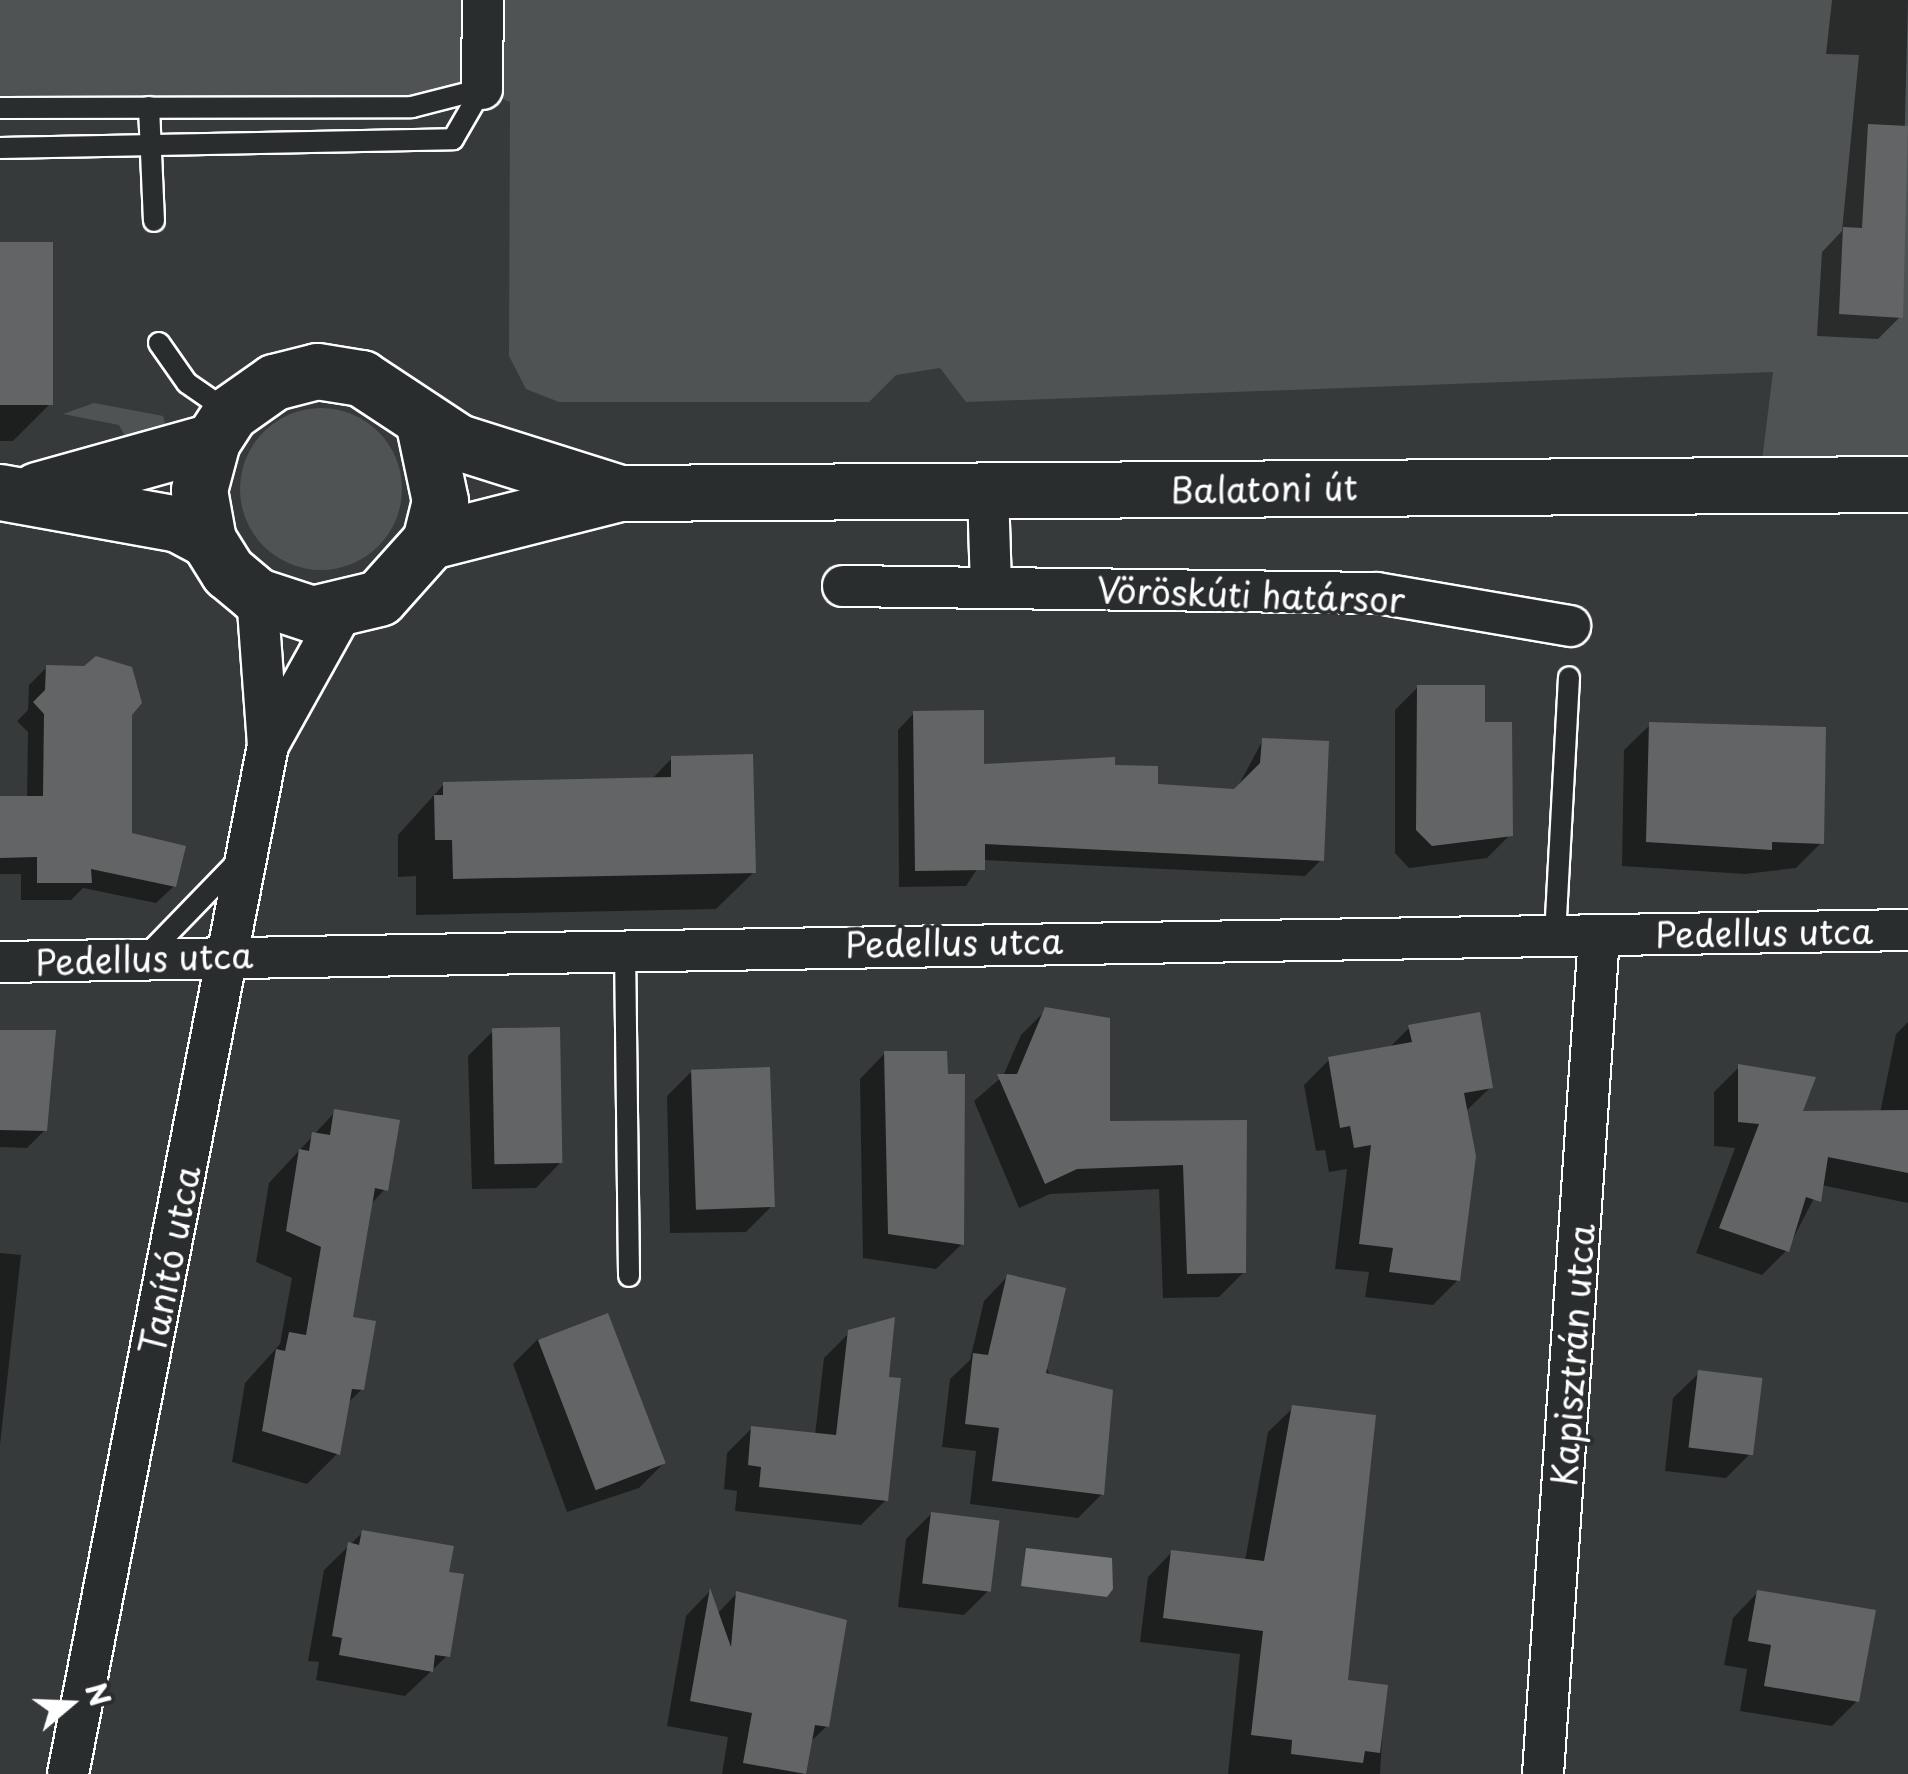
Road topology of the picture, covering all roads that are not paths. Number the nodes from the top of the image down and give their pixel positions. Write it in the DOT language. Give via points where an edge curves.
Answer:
graph roads {
  1 [pos="483,0"];
  2 [pos="482,88"];
  3 [pos="149,107"];
  4 [pos="0,108"];
  5 [pos="150,146"];
  6 [pos="0,148"];
  7 [pos="154,222"];
  8 [pos="160,343"];
  9 [pos="424,425"];
  10 [pos="221,427"];
  11 [pos="1908,484"];
  12 [pos="988,491"];
  13 [pos="15,492"];
  14 [pos="620,493"];
  15 [pos="208,540"];
  16 [pos="430,541"];
  17 [pos="843,586"];
  18 [pos="991,586"];
  19 [pos="256,596"];
  20 [pos="342,612"];
  21 [pos="1570,626"];
  22 [pos="1569,677"];
  23 [pos="268,745"];
  24 [pos="249,848"];
  25 [pos="1908,930"];
  26 [pos="1600,935"];
  27 [pos="1555,936"];
  28 [pos="625,947"];
  29 [pos="228,957"];
  30 [pos="0,962"];
  31 [pos="140,962"];
  32 [pos="629,1276"];
  33 [pos="68,1774"];
  34 [pos="1543,1774"];
  1 -- 2 [label="street"];
  2 -- 3 [label="lane" via="412,106"];
  2 -- 5 [label="lane" via="468,127 453,138"];
  3 -- 4 [label="lane"];
  3 -- 5 [label="lane"];
  5 -- 6 [label="lane"];
  5 -- 7 [label="lane"];
  8 -- 10 [label="lane"];
  9 -- 10 [label="main road, Balatoni út" via="361,378 317,371 274,382"];
  9 -- 14 [label="main road, Balatoni út"];
  9 -- 16 [label="main road" via="440,502"];
  10 -- 13 [label="main road, Balatoni út"];
  10 -- 15 [label="main road" via="199,490"];
  11 -- 12 [label="main road, Balatoni út"];
  12 -- 14 [label="main road, Balatoni út"];
  12 -- 18 [label="street"];
  13 -- 15 [label="main road, Balatoni út" via="178,524"];
  14 -- 16 [label="main road, Balatoni út"];
  15 -- 19 [label="main road, Balatoni út"];
  16 -- 20 [label="main road" via="379,598"];
  17 -- 18 [label="street, Vöröskúti határsor"];
  18 -- 21 [label="street, Vöröskúti határsor" via="1376,593"];
  19 -- 20 [label="main road" via="312,614"];
  19 -- 23 [label="street, Tanító utca"];
  20 -- 23 [label="street, Tanító utca"];
  22 -- 27 [label="lane"];
  23 -- 24 [label="street, Tanító utca"];
  24 -- 29 [label="street, Tanító utca"];
  24 -- 31 [label="lane"];
  25 -- 26 [label="street, Pedellus utca"];
  26 -- 27 [label="street, Pedellus utca"];
  26 -- 34 [label="street, Kapisztrán utca"];
  27 -- 28 [label="street, Pedellus utca"];
  28 -- 29 [label="street, Pedellus utca"];
  28 -- 32 [label="lane"];
  29 -- 31 [label="street, Pedellus utca"];
  29 -- 33 [label="street, Tanító utca"];
  30 -- 31 [label="street, Pedellus utca"];
}
